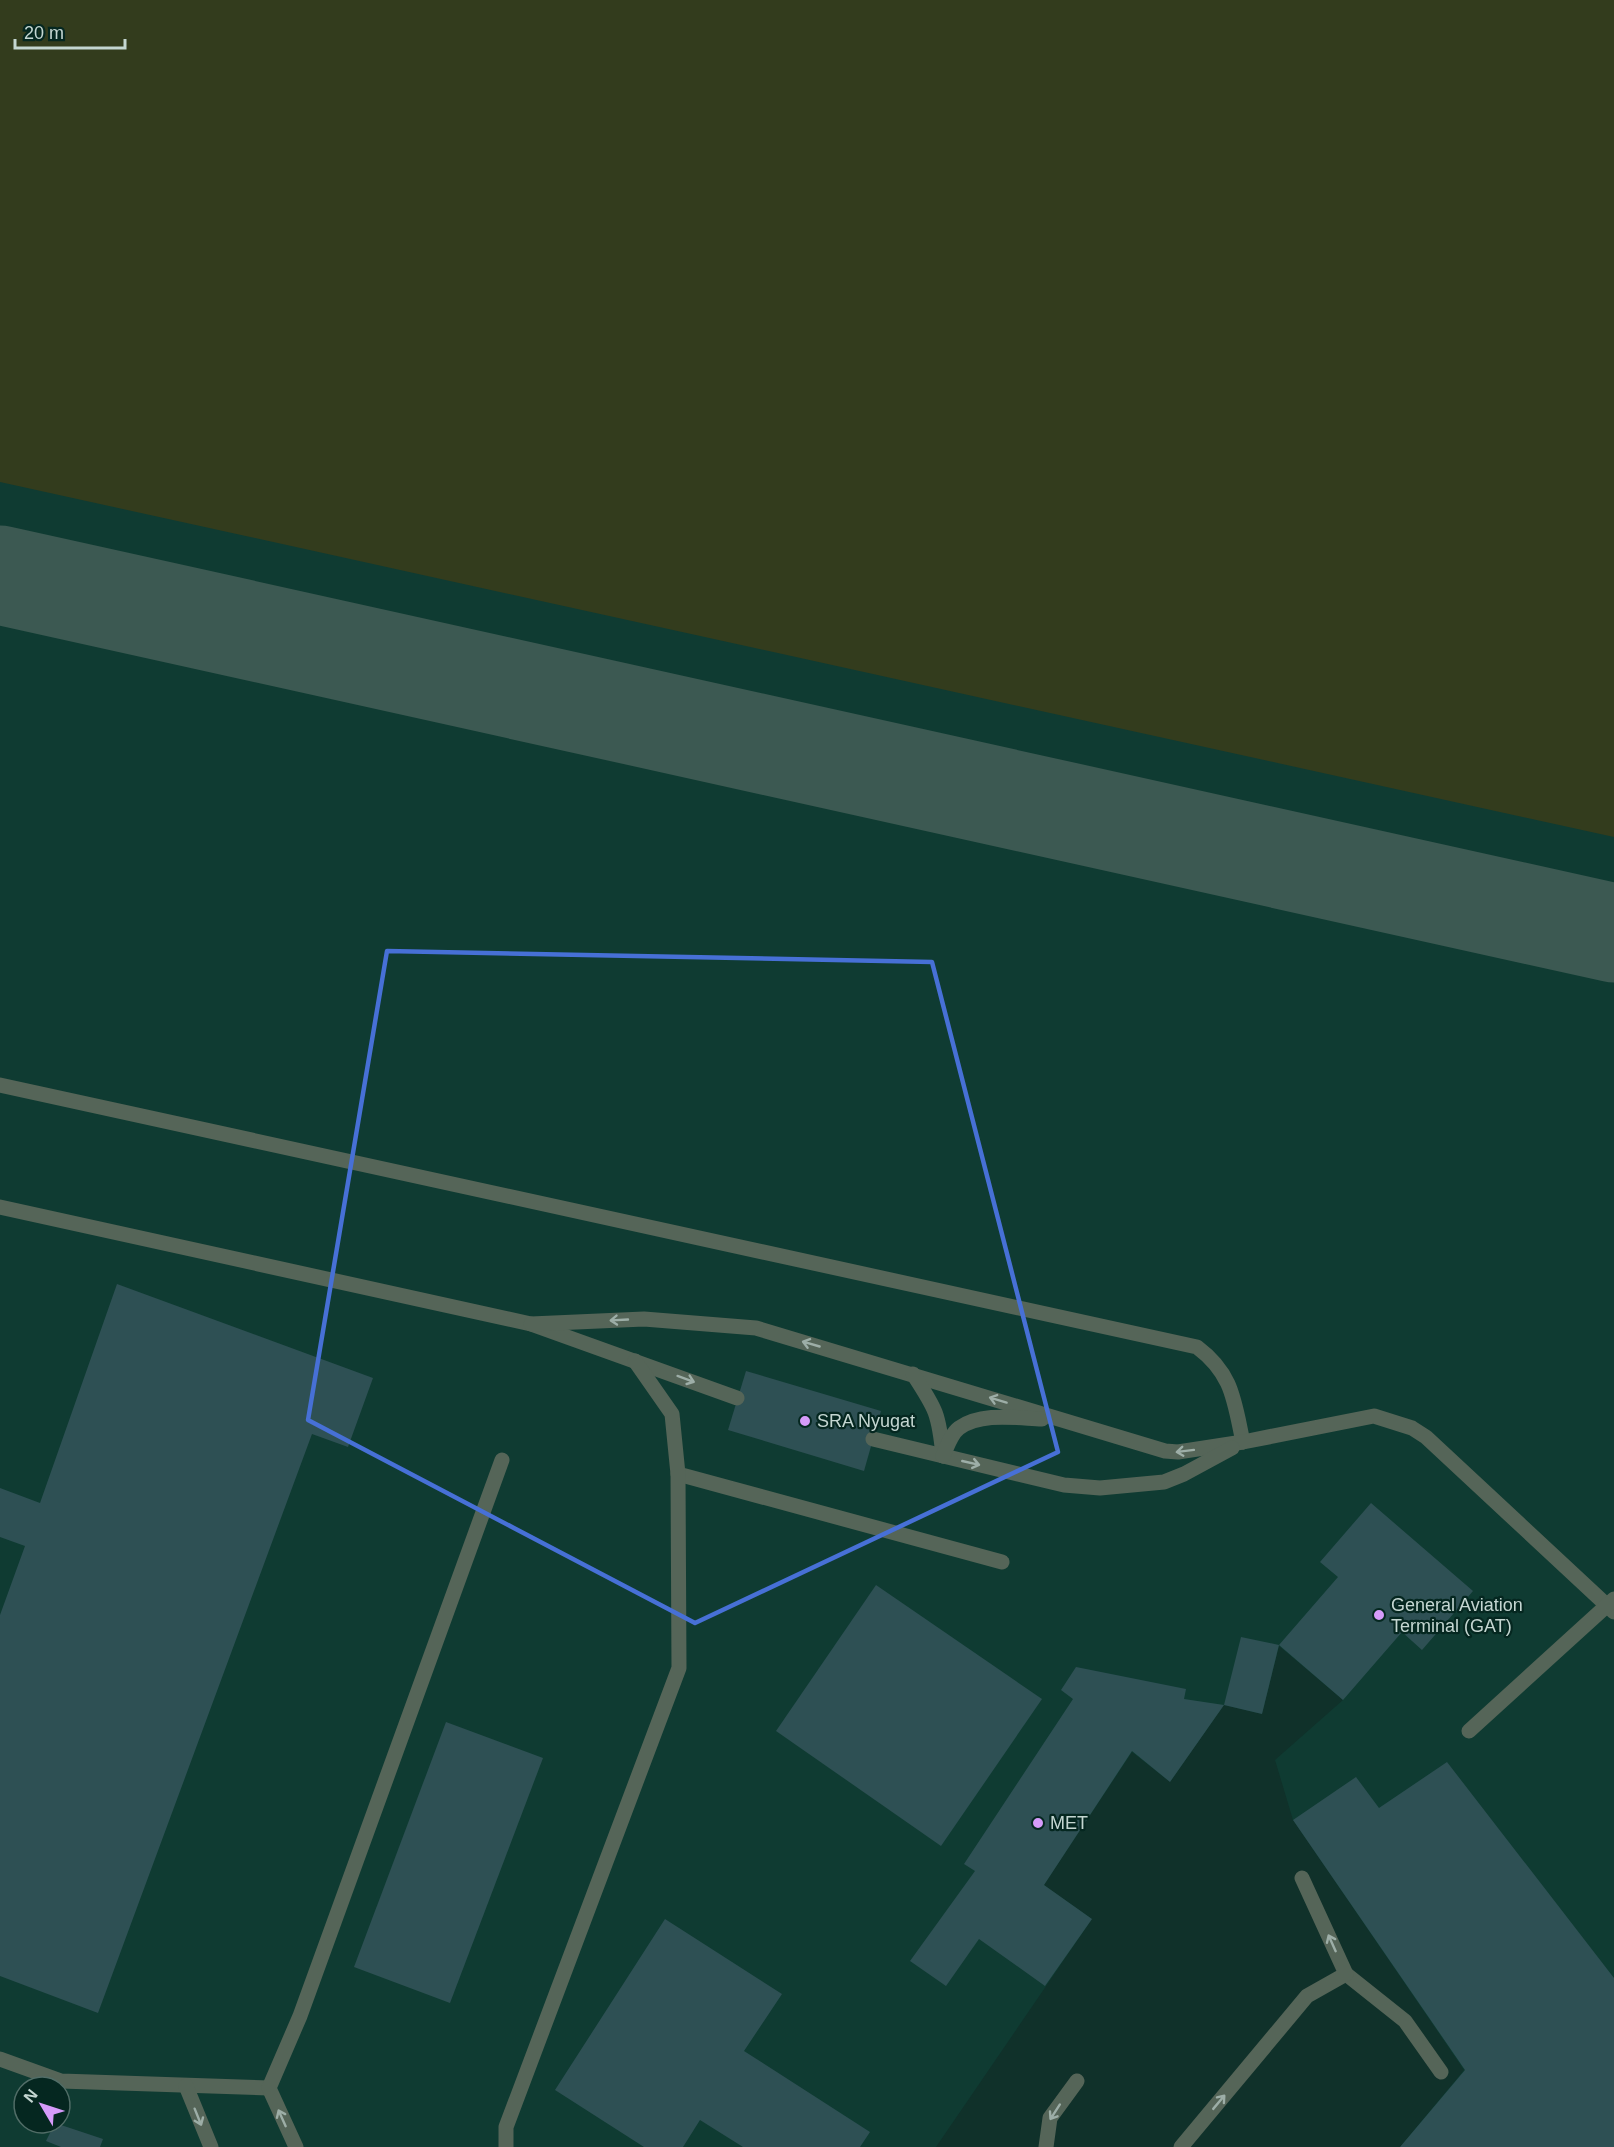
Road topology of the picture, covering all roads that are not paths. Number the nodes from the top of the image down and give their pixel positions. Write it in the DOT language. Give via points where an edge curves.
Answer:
graph roads {
  1 [pos="0,1085"];
  2 [pos="0,1207"];
  3 [pos="531,1324"];
  4 [pos="635,1361"];
  5 [pos="913,1374"];
  6 [pos="737,1398"];
  7 [pos="1061,1419"];
  8 [pos="873,1439"];
  9 [pos="1243,1442"];
  10 [pos="943,1456"];
  11 [pos="502,1460"];
  12 [pos="678,1474"];
  13 [pos="1002,1562"];
  14 [pos="1612,1606"];
  15 [pos="1469,1731"];
  16 [pos="1302,1878"];
  17 [pos="1346,1974"];
  18 [pos="0,2060"];
  19 [pos="1441,2072"];
  20 [pos="1077,2082"];
  21 [pos="186,2086"];
  22 [pos="269,2088"];
  23 [pos="211,2147"];
  24 [pos="296,2147"];
  25 [pos="506,2147"];
  26 [pos="1046,2147"];
  27 [pos="1181,2147"];
  1 -- 9 [label="lane" via="1197,1347 1226,1376"];
  2 -- 3 [label="lane"];
  3 -- 4 [label="lane"];
  5 -- 3 [label="lane, one-way" via="756,1328 644,1318"];
  4 -- 6 [label="lane, one-way"];
  4 -- 12 [label="lane" via="672,1414"];
  7 -- 5 [label="lane, one-way"];
  5 -- 10 [label="lane" via="935,1408"];
  9 -- 7 [label="lane, one-way" via="1165,1451"];
  7 -- 10 [label="lane" via="976,1421 958,1429"];
  8 -- 10 [label="lane"];
  10 -- 9 [label="lane, one-way" via="1064,1485 1100,1488 1164,1482"];
  9 -- 14 [label="lane" via="1374,1416 1412,1428"];
  11 -- 22 [label="lane" via="300,2016"];
  12 -- 13 [label="lane"];
  12 -- 25 [label="lane" via="679,1668 506,2127"];
  14 -- 15 [label="lane"];
  17 -- 16 [label="lane, one-way"];
  17 -- 19 [label="lane" via="1405,2021"];
  27 -- 17 [label="lane, one-way" via="1307,1996"];
  18 -- 21 [label="lane" via="61,2081"];
  20 -- 26 [label="lane, one-way" via="1050,2118"];
  21 -- 22 [label="lane"];
  21 -- 23 [label="lane, one-way"];
  24 -- 22 [label="lane, one-way"];
}
